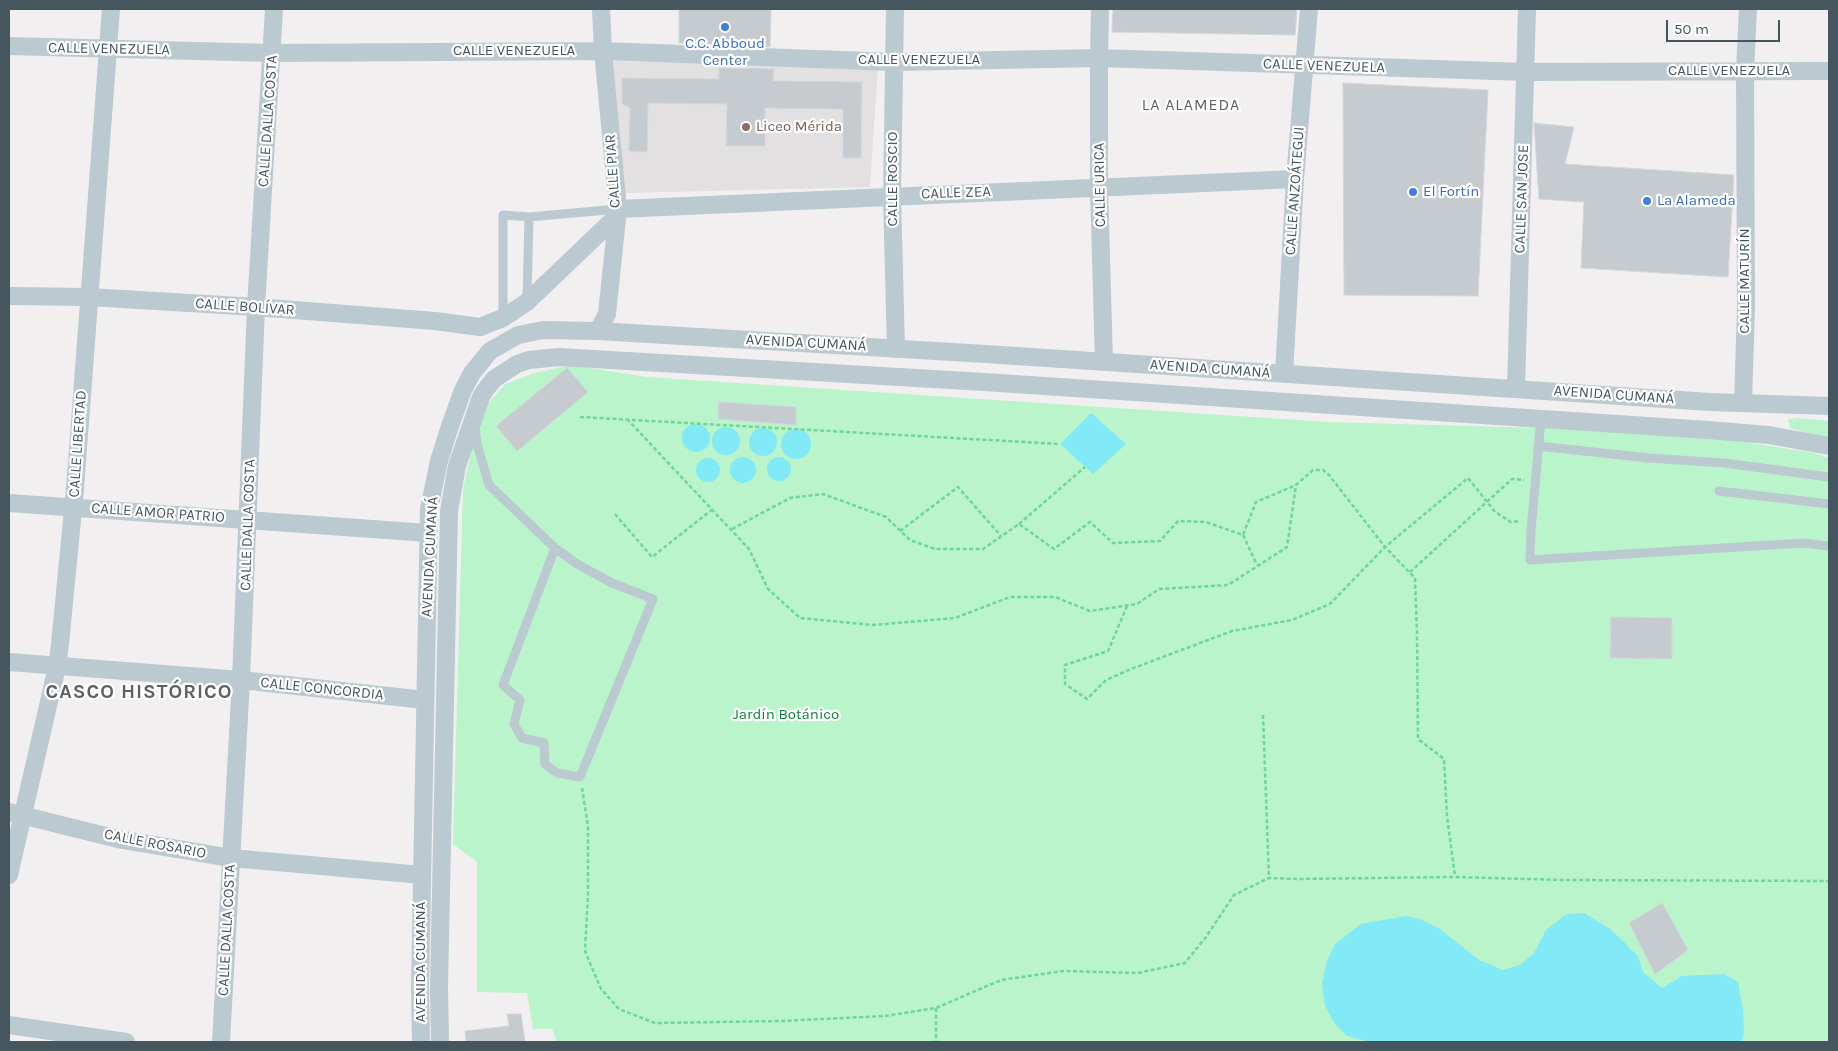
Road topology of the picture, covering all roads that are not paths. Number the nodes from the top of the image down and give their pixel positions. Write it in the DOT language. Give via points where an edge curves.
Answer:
graph roads {
  1 [pos="111,9"];
  2 [pos="274,9"];
  3 [pos="601,9"];
  4 [pos="894,9"];
  5 [pos="1100,9"];
  6 [pos="1308,9"];
  7 [pos="1527,9"];
  8 [pos="1748,9"];
  9 [pos="9,46"];
  10 [pos="108,48"];
  11 [pos="603,51"];
  12 [pos="272,52"];
  13 [pos="1099,58"];
  14 [pos="894,62"];
  15 [pos="1305,66"];
  16 [pos="1745,70"];
  17 [pos="1829,71"];
  18 [pos="1526,72"];
  19 [pos="1295,179"];
  20 [pos="1099,187"];
  21 [pos="892,196"];
  22 [pos="617,213"];
  23 [pos="529,217"];
  24 [pos="9,296"];
  25 [pos="89,297"];
  26 [pos="527,302"];
  27 [pos="256,307"];
  28 [pos="504,318"];
  29 [pos="598,331"];
  30 [pos="896,348"];
  31 [pos="1104,362"];
  32 [pos="1284,374"];
  33 [pos="1516,389"];
  34 [pos="1743,403"];
  35 [pos="1829,406"];
  36 [pos="474,414"];
  37 [pos="1541,419"];
  38 [pos="1538,446"];
  39 [pos="1829,446"];
  40 [pos="1829,477"];
  41 [pos="1719,491"];
  42 [pos="9,504"];
  43 [pos="1829,504"];
  44 [pos="73,507"];
  45 [pos="248,520"];
  46 [pos="428,533"];
  47 [pos="1829,546"];
  48 [pos="555,548"];
  49 [pos="9,662"];
  50 [pos="57,667"];
  51 [pos="242,680"];
  52 [pos="425,700"];
  53 [pos="16,813"];
  54 [pos="231,858"];
  55 [pos="9,874"];
  56 [pos="422,875"];
  57 [pos="9,1025"];
  58 [pos="421,1034"];
  59 [pos="126,1042"];
  60 [pos="221,1042"];
  61 [pos="405,1042"];
  62 [pos="440,1042"];
  1 -- 10 [label="street, CALLE LIBERTAD"];
  2 -- 12 [label="street, CALLE DALLA COSTA"];
  3 -- 11 [label="street, CALLE PIAR"];
  4 -- 14 [label="street, CALLE ROSCIO"];
  5 -- 13 [label="street, CALLE URICA"];
  6 -- 15 [label="street, CALLE ANZOÁTEGUI"];
  7 -- 18 [label="street, CALLE SAN JOSE"];
  8 -- 16 [label="street, CALLE MATURÍN"];
  9 -- 10 [label="street, CALLE VENEZUELA"];
  10 -- 12 [label="street, CALLE VENEZUELA"];
  10 -- 25 [label="street, CALLE LIBERTAD"];
  11 -- 12 [label="street, CALLE VENEZUELA"];
  11 -- 14 [label="street, CALLE VENEZUELA"];
  11 -- 22 [label="street, CALLE PIAR"];
  12 -- 27 [label="street, CALLE DALLA COSTA"];
  13 -- 14 [label="street, CALLE VENEZUELA"];
  13 -- 15 [label="street, CALLE VENEZUELA"];
  13 -- 20 [label="street, CALLE URICA"];
  14 -- 21 [label="street, CALLE ROSCIO"];
  15 -- 18 [label="street, CALLE VENEZUELA"];
  15 -- 19 [label="street, CALLE ANZOÁTEGUI"];
  16 -- 17 [label="street, CALLE VENEZUELA"];
  16 -- 18 [label="street, CALLE VENEZUELA"];
  16 -- 34 [label="street, CALLE MATURÍN"];
  18 -- 33 [label="street, CALLE SAN JOSE"];
  19 -- 20 [label="street, CALLE ZEA"];
  19 -- 32 [label="street, CALLE ANZOÁTEGUI"];
  20 -- 21 [label="street, CALLE ZEA"];
  20 -- 31 [label="street, CALLE URICA"];
  21 -- 22 [label="street, CALLE ZEA"];
  21 -- 30 [label="street, CALLE ROSCIO"];
  22 -- 23 [label="lane"];
  22 -- 26 [label="street"];
  22 -- 29 [label="street, CALLE PIAR" via="607,314"];
  23 -- 26 [label="lane"];
  23 -- 28 [label="lane" via="504,215"];
  24 -- 25 [label="street, CALLE BOLÍVAR"];
  25 -- 27 [label="street, CALLE BOLÍVAR"];
  25 -- 44 [label="street, CALLE LIBERTAD"];
  26 -- 28 [label="street"];
  27 -- 28 [label="street, CALLE BOLÍVAR" via="480,327"];
  27 -- 45 [label="street, CALLE DALLA COSTA"];
  29 -- 30 [label="street, AVENIDA CUMANÁ"];
  29 -- 46 [label="street, AVENIDA CUMANÁ" via="543,330 518,335 490,351 481,361 463,390 448,429 433,487"];
  30 -- 31 [label="street, AVENIDA CUMANÁ"];
  31 -- 32 [label="street, AVENIDA CUMANÁ"];
  32 -- 33 [label="street, AVENIDA CUMANÁ"];
  33 -- 34 [label="street, AVENIDA CUMANÁ"];
  34 -- 35 [label="street, AVENIDA CUMANÁ"];
  36 -- 37 [label="street, AVENIDA CUMANÁ" via="486,389 506,371 529,360 559,357"];
  36 -- 48 [label="lane" via="477,444 489,485"];
  36 -- 62 [label="street, AVENIDA CUMANÁ" via="457,466 448,511"];
  37 -- 38 [label="lane"];
  37 -- 39 [label="street, AVENIDA CUMANÁ" via="1768,435"];
  38 -- 40 [label="lane" via="1724,463"];
  38 -- 47 [label="lane" via="1530,560 1803,543"];
  41 -- 43 [label="lane"];
  42 -- 44 [label="street, CALLE AMOR PATRIO"];
  44 -- 45 [label="street, CALLE AMOR PATRIO"];
  44 -- 50 [label="street, CALLE LIBERTAD"];
  45 -- 46 [label="street, CALLE AMOR PATRIO"];
  45 -- 51 [label="street, CALLE DALLA COSTA"];
  46 -- 52 [label="street, AVENIDA CUMANÁ"];
  48 -- 48 [label="lane" via="503,685 520,700 514,724 522,738 544,743 545,764 557,773 580,777 653,599 612,583"];
  49 -- 50 [label="street, CALLE CONCORDIA"];
  50 -- 51 [label="street, CALLE CONCORDIA"];
  50 -- 53 [label="street, CALLE LIBERTAD"];
  51 -- 52 [label="street, CALLE CONCORDIA"];
  51 -- 54 [label="street, CALLE DALLA COSTA"];
  52 -- 56 [label="street, AVENIDA CUMANÁ"];
  53 -- 54 [label="street, CALLE ROSARIO" via="118,839"];
  53 -- 55 [label="street, CALLE LIBERTAD"];
  54 -- 56 [label="street, CALLE ROSARIO"];
  54 -- 60 [label="street, CALLE DALLA COSTA"];
  56 -- 58 [label="street, AVENIDA CUMANÁ"];
  57 -- 59 [label="street"];
  58 -- 61 [label="street"];
}
